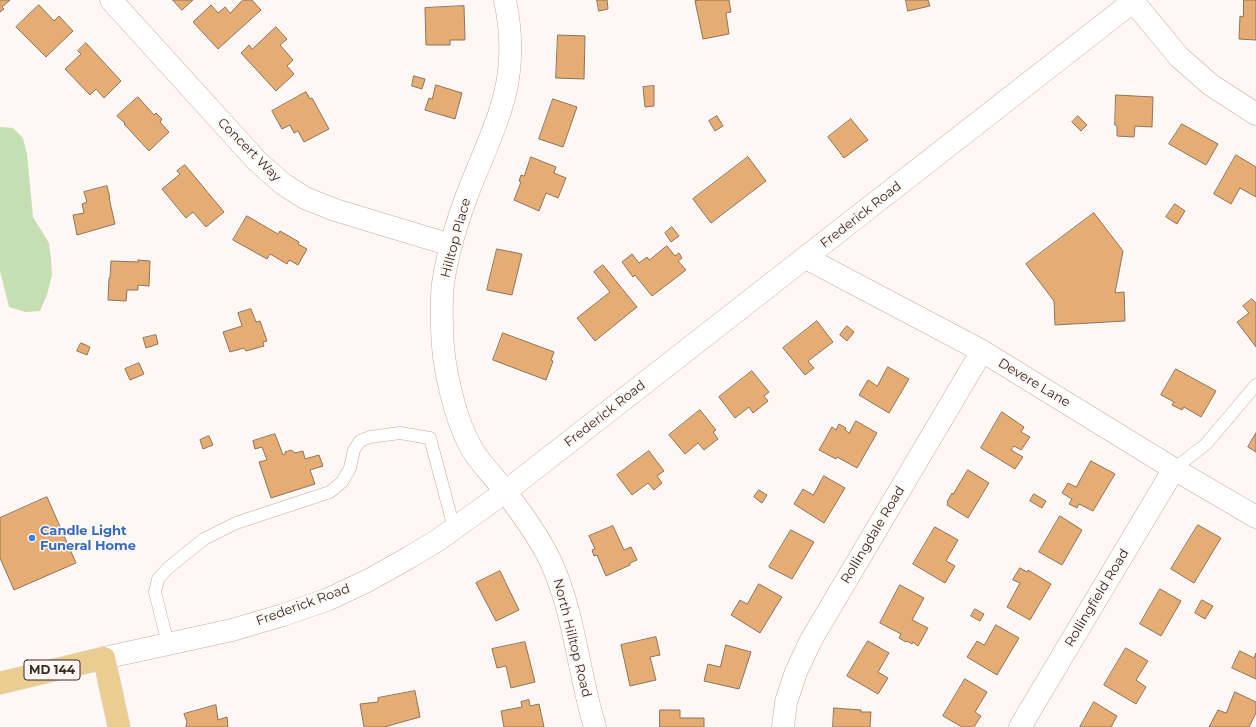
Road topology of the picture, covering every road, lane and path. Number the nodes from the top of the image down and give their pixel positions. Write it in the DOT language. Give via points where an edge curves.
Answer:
graph roads {
  1 [pos="111,0"];
  2 [pos="505,0"];
  3 [pos="1134,0"];
  4 [pos="1256,114"];
  5 [pos="451,245"];
  6 [pos="806,258"];
  7 [pos="982,351"];
  8 [pos="1256,385"];
  9 [pos="1174,469"];
  10 [pos="505,492"];
  11 [pos="1256,517"];
  12 [pos="454,528"];
  13 [pos="168,644"];
  14 [pos="104,658"];
  15 [pos="0,683"];
  16 [pos="119,727"];
  17 [pos="595,727"];
  18 [pos="783,727"];
  19 [pos="1020,727"];
  1 -- 5 [label="street, Concert Way" via="256,161 283,184 305,198 335,210"];
  2 -- 5 [label="street, Hilltop Place" via="509,21 510,59 505,91 490,139 465,199"];
  3 -- 4 [label="street" via="1179,57 1211,85"];
  3 -- 6 [label="street, Frederick Road / MD 144"];
  5 -- 10 [label="street, Hilltop Place" via="443,285 442,330 445,365 464,432 475,454"];
  6 -- 7 [label="street, Devere Lane"];
  6 -- 10 [label="street, Frederick Road / MD 144"];
  7 -- 9 [label="street, Devere Lane"];
  7 -- 18 [label="street, Rollingdale Road" via="811,640 786,702"];
  8 -- 9 [label="lane" via="1206,444"];
  9 -- 11 [label="street, Devere Lane"];
  9 -- 19 [label="street, Rollingfield Road"];
  10 -- 12 [label="street, Frederick Road / MD 144"];
  10 -- 17 [label="street, North Hilltop Road" via="554,568 564,598"];
  12 -- 13 [label="street, Frederick Road / MD 144" via="410,557 329,599 232,630"];
  12 -- 13 [label="lane" via="430,438 400,433 360,441 342,482 330,492 236,523 204,539 168,568 158,579 155,592"];
  13 -- 14 [label="street, Frederick Road / MD 144"];
  14 -- 15 [label="main road, Frederick Road / MD 144"];
  14 -- 16 [label="main road"];
}
